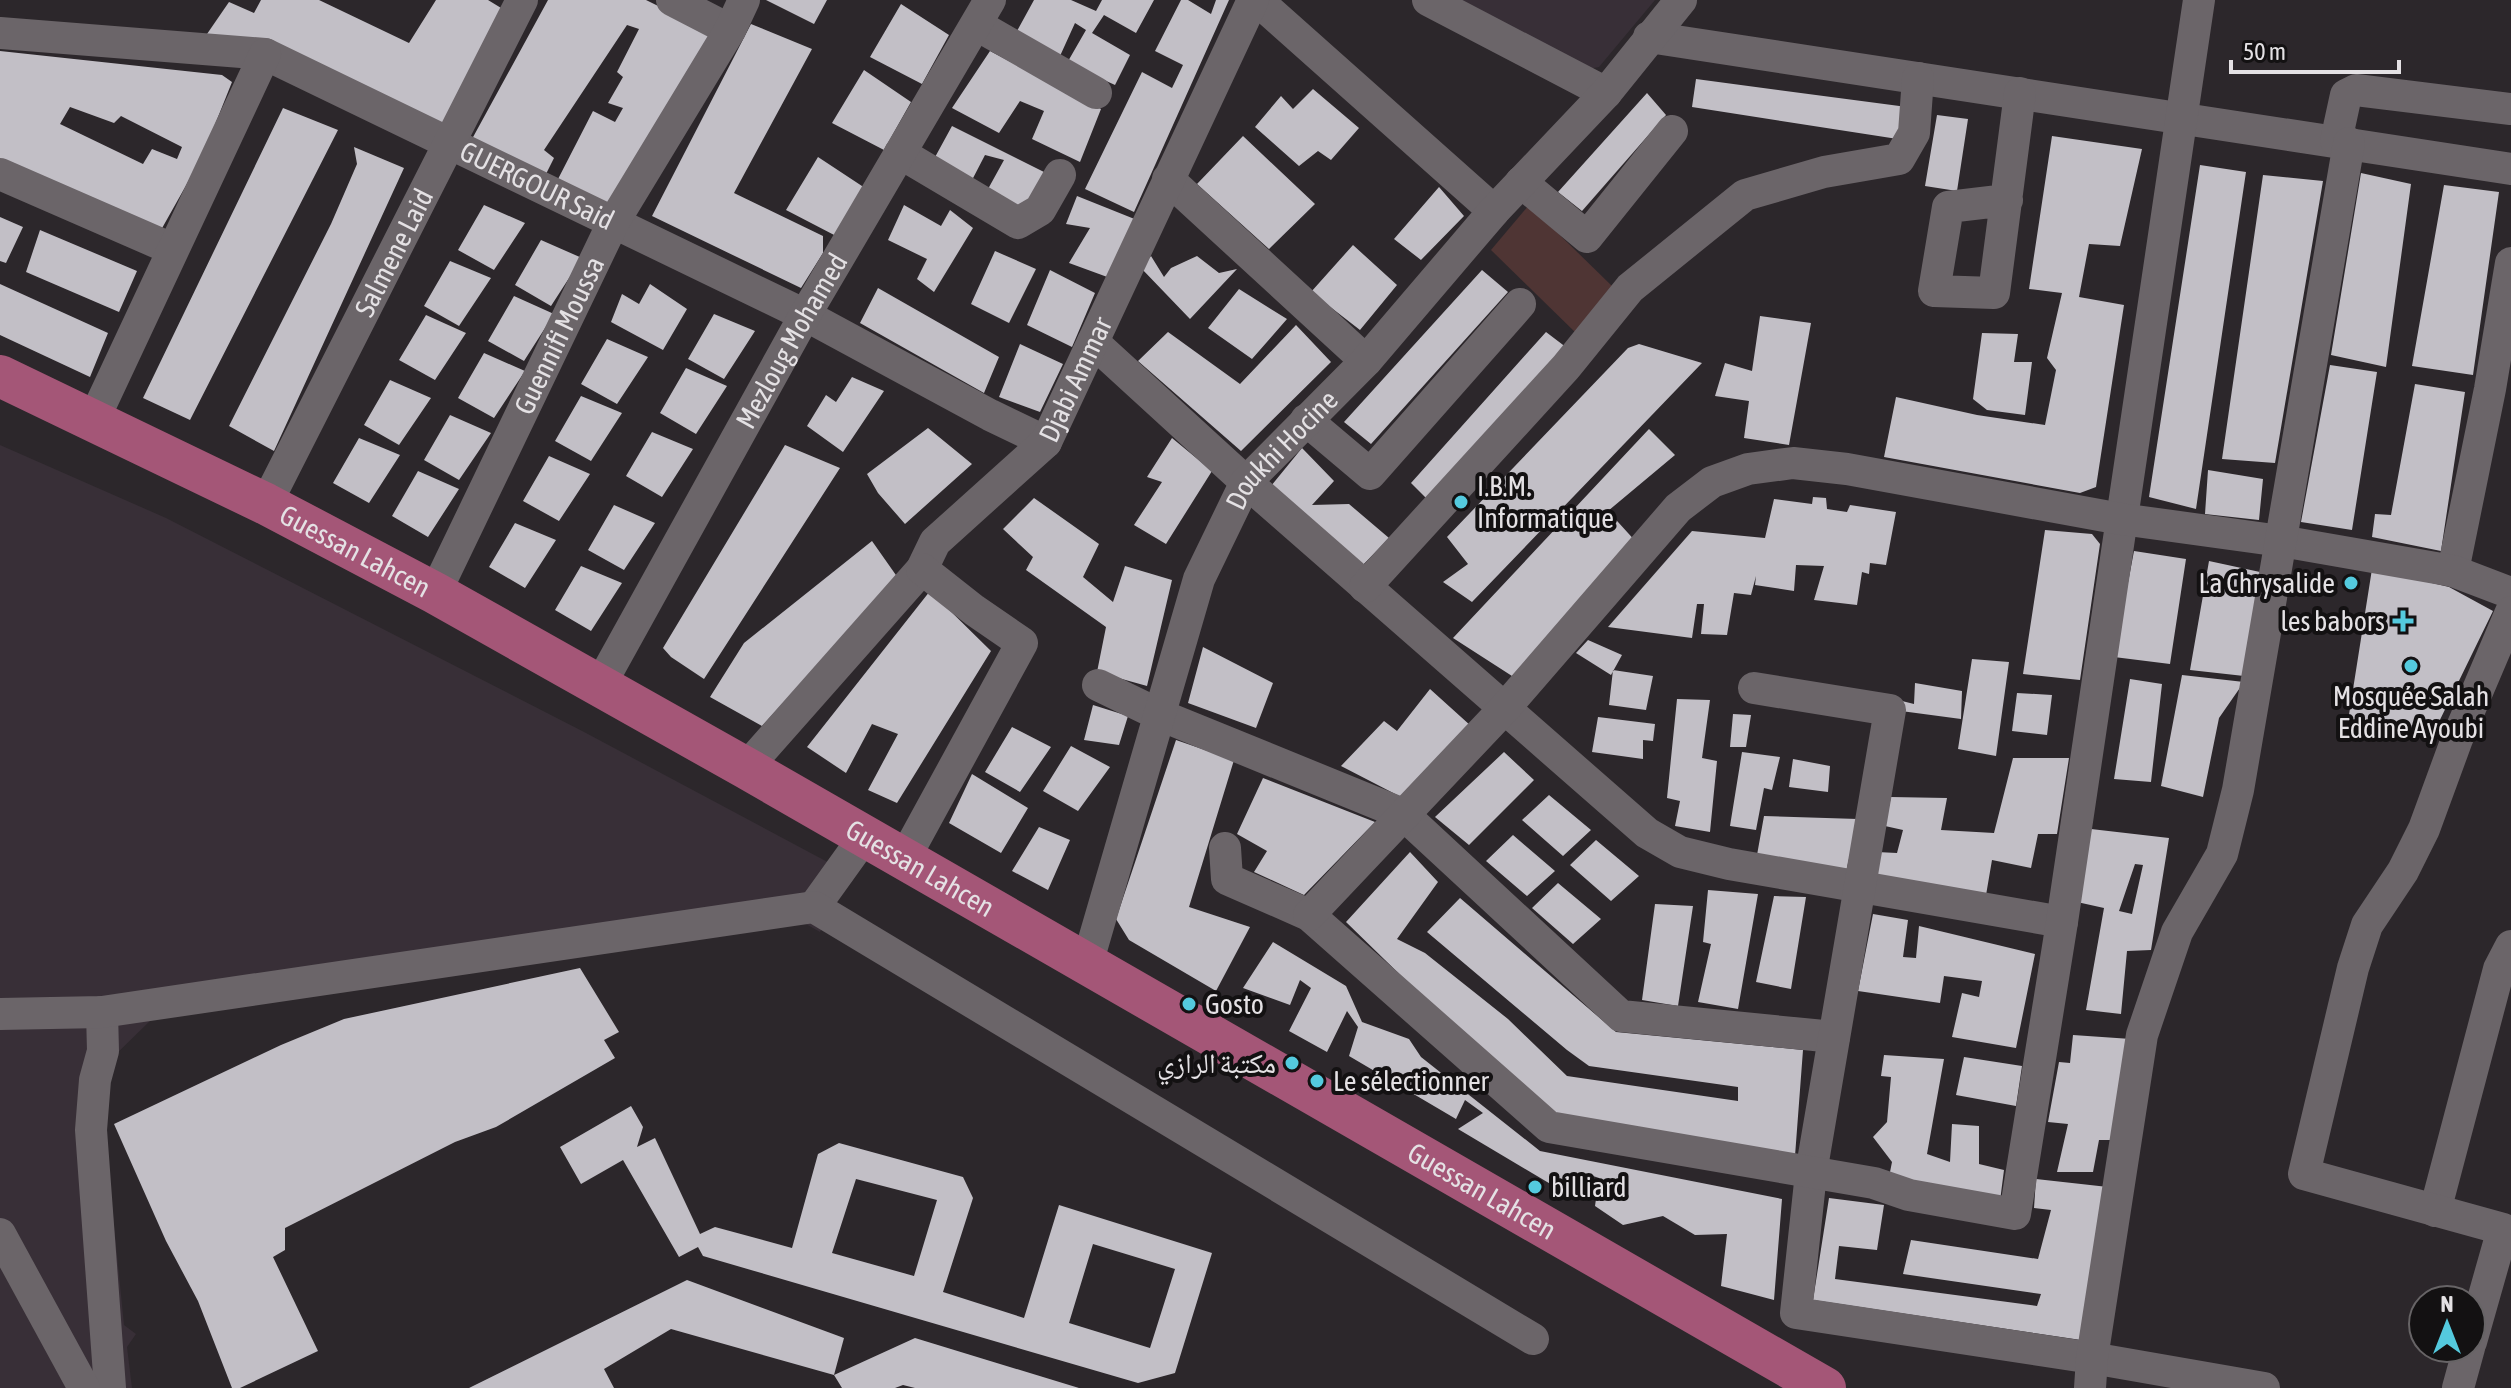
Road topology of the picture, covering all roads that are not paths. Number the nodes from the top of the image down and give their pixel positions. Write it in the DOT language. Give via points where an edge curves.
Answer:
graph roads {
  1 [pos="522,0"];
  2 [pos="672,0"];
  3 [pos="744,0"];
  4 [pos="1255,0"];
  5 [pos="1428,0"];
  6 [pos="1681,0"];
  7 [pos="2199,0"];
  8 [pos="983,12"];
  9 [pos="730,30"];
  10 [pos="0,33"];
  11 [pos="1649,37"];
  12 [pos="265,54"];
  13 [pos="1918,78"];
  14 [pos="1096,93"];
  15 [pos="1606,93"];
  16 [pos="2020,93"];
  17 [pos="2511,109"];
  18 [pos="2183,117"];
  19 [pos="1672,131"];
  20 [pos="449,142"];
  21 [pos="2342,142"];
  22 [pos="900,153"];
  23 [pos="2511,169"];
  24 [pos="0,174"];
  25 [pos="1060,175"];
  26 [pos="1168,179"];
  27 [pos="1521,182"];
  28 [pos="2007,200"];
  29 [pos="1494,211"];
  30 [pos="613,223"];
  31 [pos="172,249"];
  32 [pos="2511,263"];
  33 [pos="1520,304"];
  34 [pos="805,315"];
  35 [pos="1093,342"];
  36 [pos="1366,361"];
  37 [pos="0,376"];
  38 [pos="2500,390"];
  39 [pos="1306,420"];
  40 [pos="93,421"];
  41 [pos="1046,442"];
  42 [pos="1246,482"];
  43 [pos="266,504"];
  44 [pos="2121,519"];
  45 [pos="2281,541"];
  46 [pos="922,569"];
  47 [pos="2453,571"];
  48 [pos="1365,587"];
  49 [pos="435,593"];
  50 [pos="2511,593"];
  51 [pos="2511,612"];
  52 [pos="1098,685"];
  53 [pos="599,687"];
  54 [pos="1754,688"];
  55 [pos="1504,709"];
  56 [pos="1160,715"];
  57 [pos="746,768"];
  58 [pos="1403,814"];
  59 [pos="865,836"];
  60 [pos="1225,848"];
  61 [pos="904,859"];
  62 [pos="1860,885"];
  63 [pos="814,907"];
  64 [pos="1309,915"];
  65 [pos="2062,922"];
  66 [pos="2511,946"];
  67 [pos="1087,964"];
  68 [pos="102,1012"];
  69 [pos="0,1014"];
  70 [pos="1834,1037"];
  71 [pos="1811,1173"];
  72 [pos="2435,1211"];
  73 [pos="0,1234"];
  74 [pos="2487,1286"];
  75 [pos="1533,1339"];
  76 [pos="2465,1364"];
  77 [pos="2091,1373"];
  78 [pos="84,1388"];
  79 [pos="110,1388"];
  80 [pos="1825,1388"];
  81 [pos="2257,1388"];
  82 [pos="2458,1388"];
  1 -- 20 [label="street, Salmene Laid"];
  2 -- 9 [label="street"];
  3 -- 9 [label="street, Guennifi Moussa"];
  4 -- 26 [label="street, Djabi Ammar"];
  4 -- 29 [label="street"];
  5 -- 15 [label="street"];
  6 -- 11 [label="street, Doukhi Hocine"];
  7 -- 18 [label="street"];
  8 -- 14 [label="street"];
  8 -- 22 [label="street, Mezloug Mohamed"];
  9 -- 30 [label="street, Guennifi Moussa"];
  10 -- 12 [label="street, GUERGOUR Said"];
  11 -- 13 [label="street"];
  11 -- 15 [label="street, Doukhi Hocine"];
  12 -- 20 [label="street, GUERGOUR Said"];
  12 -- 31 [label="street"];
  13 -- 16 [label="street"];
  13 -- 48 [label="street" via="1914,133 1899,159 1824,172 1745,195 1630,288 1566,367"];
  15 -- 27 [label="street, Doukhi Hocine"];
  16 -- 18 [label="street"];
  16 -- 28 [label="street"];
  17 -- 21 [label="street" via="2356,90 2346,95"];
  18 -- 21 [label="street"];
  18 -- 44 [label="street"];
  19 -- 27 [label="street" via="1587,237"];
  20 -- 30 [label="street, GUERGOUR Said"];
  20 -- 43 [label="street, Salmene Laid"];
  21 -- 23 [label="street"];
  21 -- 45 [label="street"];
  22 -- 25 [label="street" via="1018,223 1040,210"];
  22 -- 34 [label="street, Mezloug Mohamed"];
  24 -- 31 [label="street"];
  26 -- 35 [label="street, Djabi Ammar"];
  26 -- 36 [label="street"];
  27 -- 29 [label="street, Doukhi Hocine"];
  29 -- 36 [label="street, Doukhi Hocine"];
  30 -- 34 [label="street, GUERGOUR Said"];
  30 -- 49 [label="street, Guennifi Moussa"];
  31 -- 40 [label="street"];
  32 -- 38 [label="street"];
  33 -- 39 [label="street" via="1370,474"];
  34 -- 41 [label="street, GUERGOUR Said"];
  34 -- 53 [label="street, Mezloug Mohamed"];
  35 -- 41 [label="street, Djabi Ammar"];
  35 -- 42 [label="street"];
  36 -- 39 [label="street, Doukhi Hocine"];
  37 -- 40 [label="main road, Guessan Lahcen"];
  38 -- 47 [label="street"];
  39 -- 42 [label="street, Doukhi Hocine"];
  40 -- 43 [label="main road, Guessan Lahcen"];
  41 -- 46 [label="street, Djabi Ammar" via="935,542"];
  42 -- 48 [label="street"];
  42 -- 56 [label="street, Doukhi Hocine" via="1199,579"];
  43 -- 49 [label="main road, Guessan Lahcen"];
  44 -- 45 [label="street"];
  44 -- 55 [label="street" via="1847,469 1793,463 1748,469 1712,482 1678,508"];
  44 -- 65 [label="street"];
  45 -- 47 [label="street"];
  45 -- 77 [label="street" via="2222,854 2177,932 2142,1035"];
  46 -- 57 [label="street, Djabi Ammar"];
  46 -- 61 [label="street" via="1022,643"];
  47 -- 50 [label="street"];
  48 -- 55 [label="street"];
  49 -- 53 [label="main road, Guessan Lahcen"];
  51 -- 72 [label="street" via="2424,829 2367,925 2304,1174"];
  52 -- 56 [label="street"];
  53 -- 57 [label="main road, Guessan Lahcen"];
  54 -- 62 [label="street" via="1890,710"];
  55 -- 58 [label="street"];
  55 -- 62 [label="street" via="1647,833 1680,852"];
  56 -- 58 [label="street"];
  56 -- 67 [label="street, Doukhi Hocine"];
  57 -- 59 [label="main road, Guessan Lahcen"];
  58 -- 64 [label="street"];
  58 -- 70 [label="street" via="1621,1016"];
  59 -- 61 [label="main road, Guessan Lahcen"];
  59 -- 63 [label="street"];
  60 -- 64 [label="street" via="1227,879"];
  61 -- 67 [label="main road, Guessan Lahcen"];
  62 -- 65 [label="street"];
  62 -- 70 [label="street"];
  63 -- 68 [label="street"];
  63 -- 75 [label="street"];
  64 -- 71 [label="street" via="1549,1127"];
  65 -- 71 [label="street" via="2015,1214"];
  66 -- 72 [label="street" via="2499,969"];
  67 -- 80 [label="main road, Guessan Lahcen"];
  68 -- 69 [label="street"];
  68 -- 79 [label="street" via="103,1051 91,1130"];
  70 -- 71 [label="street"];
  71 -- 77 [label="street" via="1796,1313"];
  72 -- 74 [label="street" via="2503,1229"];
  73 -- 78 [label="street"];
  76 -- 82 [label="street"];
  77 -- 81 [label="street"];
}
